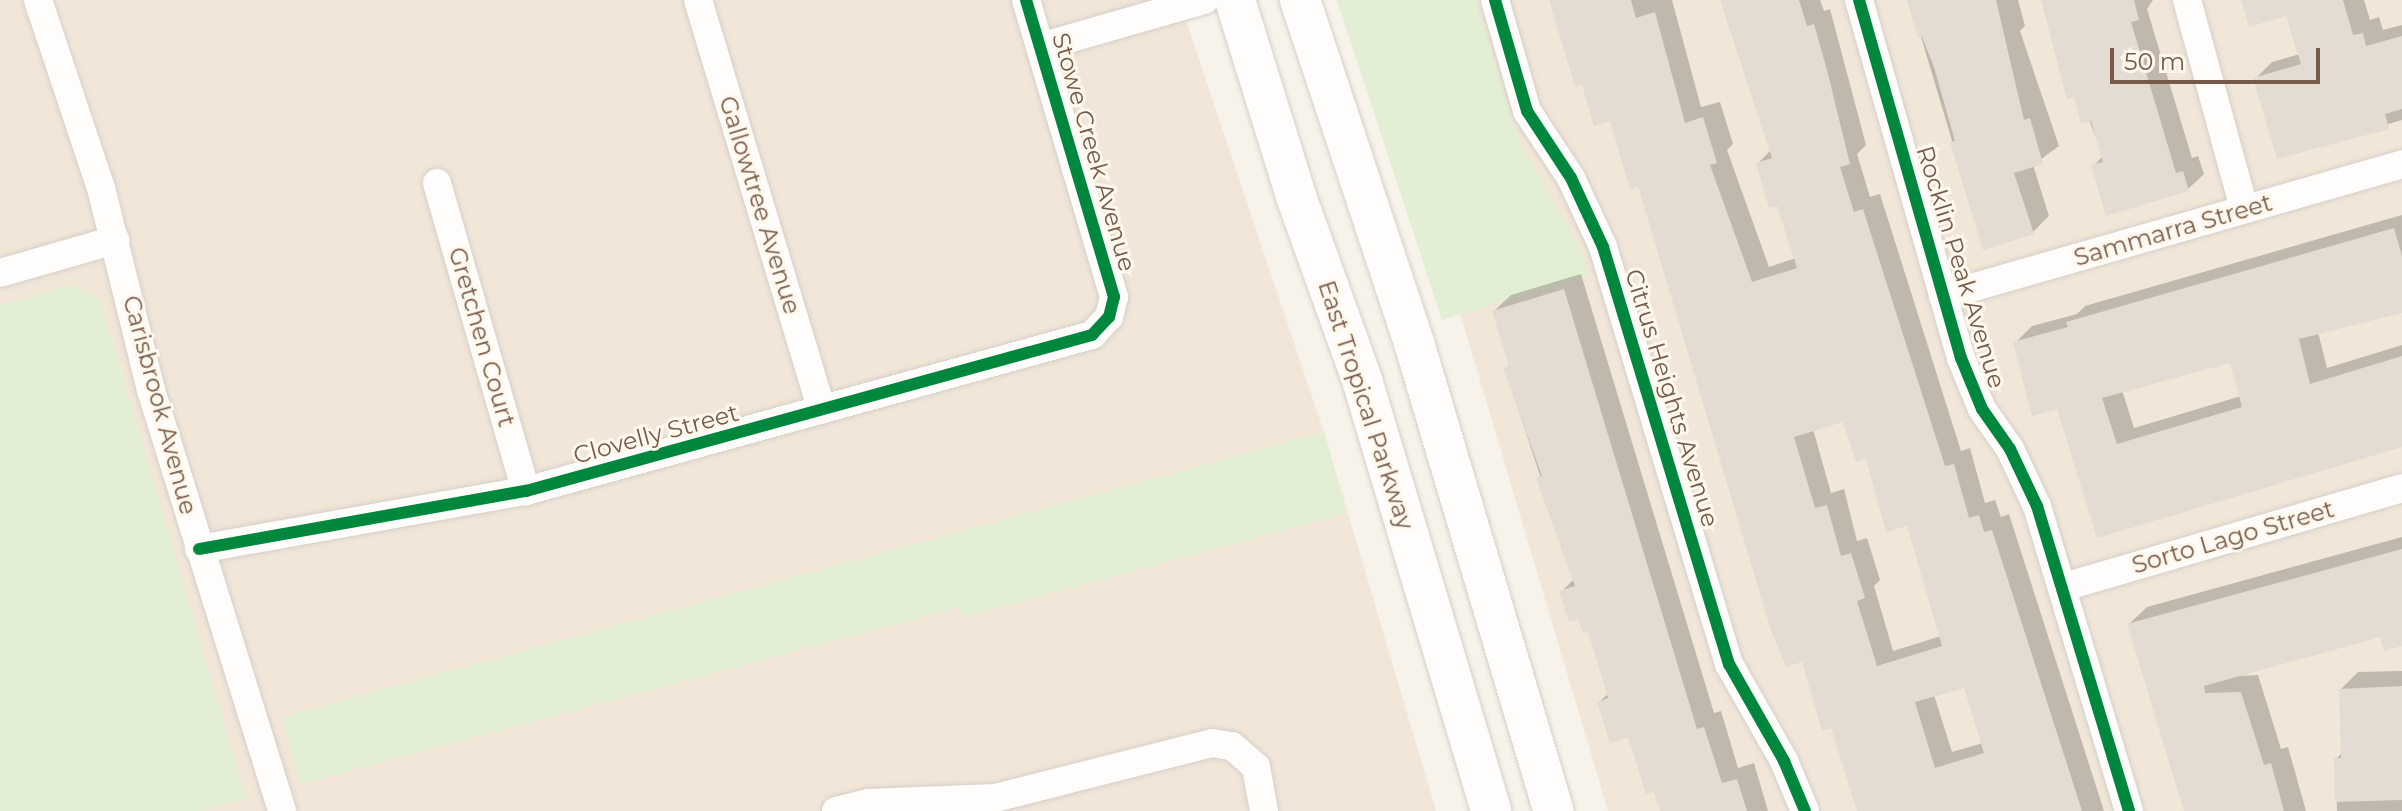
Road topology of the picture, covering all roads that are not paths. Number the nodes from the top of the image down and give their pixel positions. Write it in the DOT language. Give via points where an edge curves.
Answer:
graph roads {
  1 [pos="38,0"];
  2 [pos="698,0"];
  3 [pos="1026,0"];
  4 [pos="1204,0"];
  5 [pos="1235,0"];
  6 [pos="1300,0"];
  7 [pos="1495,0"];
  8 [pos="1859,0"];
  9 [pos="2187,0"];
  10 [pos="1040,47"];
  11 [pos="2402,164"];
  12 [pos="437,183"];
  13 [pos="2244,209"];
  14 [pos="115,240"];
  15 [pos="0,273"];
  16 [pos="1943,296"];
  17 [pos="1109,317"];
  18 [pos="822,410"];
  19 [pos="2402,488"];
  20 [pos="526,491"];
  21 [pos="199,549"];
  22 [pos="2064,587"];
  23 [pos="918,806"];
  24 [pos="282,811"];
  25 [pos="836,811"];
  26 [pos="1264,811"];
  27 [pos="1491,811"];
  28 [pos="1554,811"];
  29 [pos="1805,811"];
  30 [pos="2129,811"];
  1 -- 14 [label="street, Carisbrook Avenue"];
  2 -- 18 [label="street, Gallowtree Avenue"];
  3 -- 10 [label="street, Stowe Creek Avenue"];
  4 -- 10 [label="street"];
  5 -- 27 [label="main road, East Tropical Parkway" via="1292,185 1362,380"];
  6 -- 28 [label="main road" via="1415,346"];
  7 -- 29 [label="street, Citrus Heights Avenue" via="1527,111 1571,178 1603,247 1729,664 1784,761"];
  8 -- 16 [label="street, Rocklin Peak Avenue"];
  9 -- 13 [label="street"];
  10 -- 17 [label="street, Stowe Creek Avenue" via="1114,297"];
  11 -- 13 [label="street, Sammarra Street"];
  12 -- 20 [label="street, Gretchen Court"];
  13 -- 16 [label="street, Sammarra Street"];
  14 -- 15 [label="street"];
  14 -- 21 [label="street, Carisbrook Avenue" via="151,390"];
  16 -- 22 [label="street, Rocklin Peak Avenue" via="1971,383 2037,506"];
  17 -- 18 [label="street, Clovelly Street" via="1092,335"];
  18 -- 20 [label="street, Clovelly Street"];
  19 -- 22 [label="street, Sorto Lago Street"];
  20 -- 21 [label="street, Clovelly Street"];
  21 -- 24 [label="street, Carisbrook Avenue"];
  22 -- 30 [label="street, Rocklin Peak Avenue"];
  23 -- 25 [label="street"];
  23 -- 26 [label="street" via="995,798 1191,745 1232,746 1256,767"];
}
